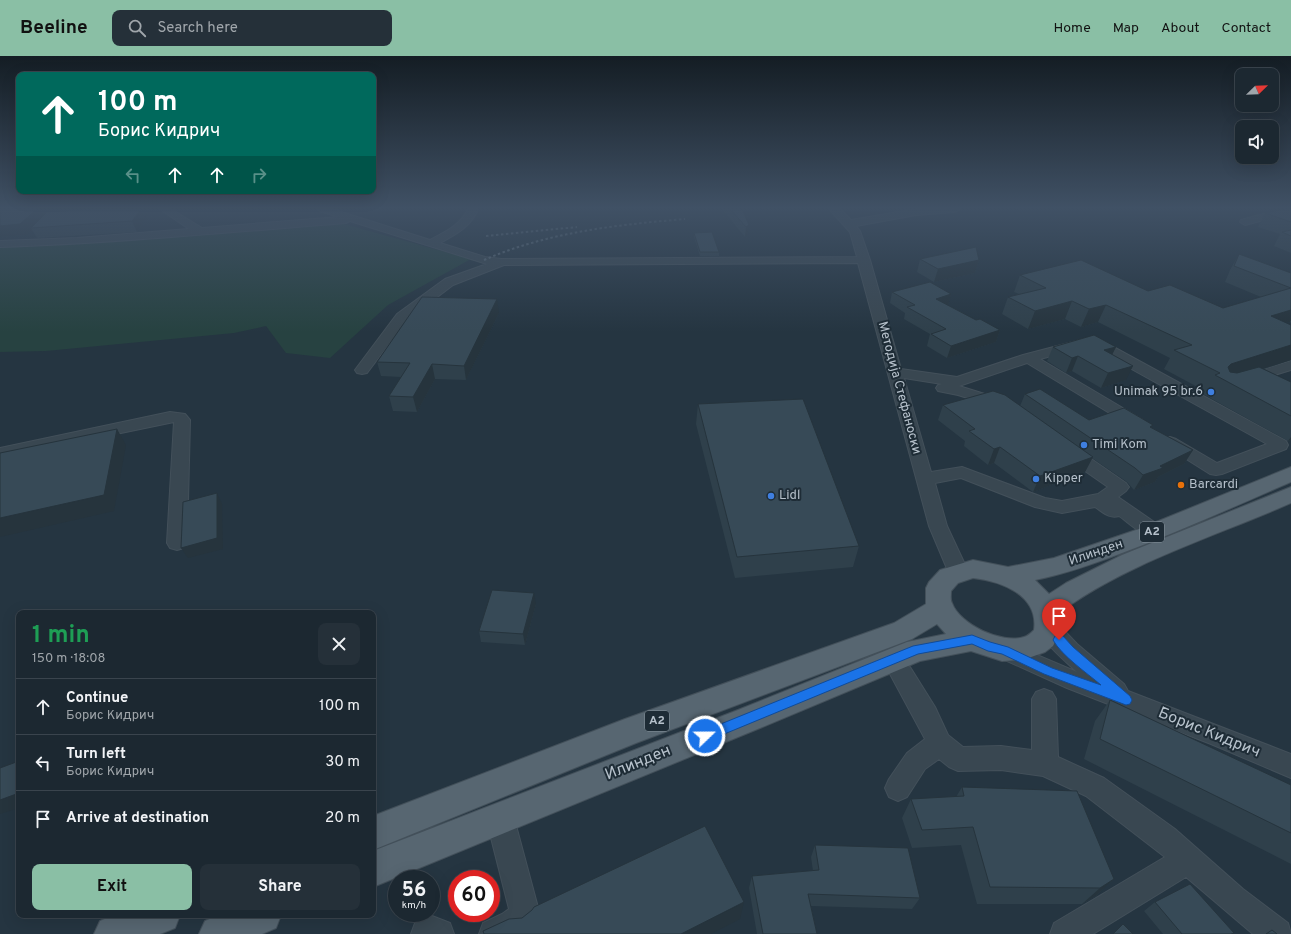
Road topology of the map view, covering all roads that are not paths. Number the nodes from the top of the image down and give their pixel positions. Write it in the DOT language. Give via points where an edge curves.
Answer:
graph roads {
  1 [pos="451,250"];
  2 [pos="861,250"];
  3 [pos="864,260"];
  4 [pos="501,262"];
  5 [pos="1028,358"];
  6 [pos="1291,365"];
  7 [pos="362,370"];
  8 [pos="895,376"];
  9 [pos="1232,385"];
  10 [pos="959,387"];
  11 [pos="1011,410"];
  12 [pos="1055,441"];
  13 [pos="0,453"];
  14 [pos="1291,474"];
  15 [pos="924,479"];
  16 [pos="1291,494"];
  17 [pos="1102,498"];
  18 [pos="1150,533"];
  19 [pos="176,543"];
  20 [pos="958,571"];
  21 [pos="1008,576"];
  22 [pos="940,608"];
  23 [pos="1047,619"];
  24 [pos="972,640"];
  25 [pos="1004,650"];
  26 [pos="902,674"];
  27 [pos="1044,699"];
  28 [pos="1126,700"];
  29 [pos="939,743"];
  30 [pos="1045,764"];
  31 [pos="1291,766"];
  32 [pos="898,788"];
  33 [pos="500,818"];
  34 [pos="376,832"];
  35 [pos="1187,860"];
  36 [pos="376,868"];
  37 [pos="154,918"];
  38 [pos="256,918"];
  39 [pos="113,934"];
  40 [pos="218,934"];
  41 [pos="426,934"];
  42 [pos="439,934"];
  43 [pos="494,934"];
  44 [pos="1065,934"];
  45 [pos="1277,934"];
  1 -- 4 [label="street" via="484,260"];
  2 -- 3 [label="street, Методија Стефаноски"];
  3 -- 4 [label="street"];
  3 -- 8 [label="street, Методија Стефаноски"];
  4 -- 7 [label="street" via="449,282 402,317"];
  5 -- 5 [label="street" via="1092,341 1280,445 1216,470"];
  5 -- 10 [label="street"];
  6 -- 9 [label="street"];
  8 -- 10 [label="street"];
  8 -- 15 [label="street, Методија Стефаноски"];
  10 -- 11 [label="street" via="995,400"];
  12 -- 17 [label="street" via="1120,487"];
  13 -- 19 [label="street" via="179,417 182,420"];
  14 -- 18 [label="main road, Илинден / A2"];
  15 -- 17 [label="street" via="962,472 1041,503 1062,507"];
  15 -- 20 [label="street, Методија Стефаноски" via="938,526"];
  16 -- 23 [label="main road, Илинден / A2" via="1078,587"];
  17 -- 18 [label="street"];
  18 -- 21 [label="main road, Илинден / A2" via="1076,561"];
  20 -- 21 [label="main road, Илинден / A2" via="973,568"];
  20 -- 22 [label="main road, Илинден / A2" via="947,576 940,585 937,596"];
  21 -- 23 [label="main road, Илинден / A2" via="1037,596"];
  22 -- 24 [label="main road, Илинден / A2" via="947,620"];
  22 -- 34 [label="main road, A2" via="903,631 625,733"];
  23 -- 25 [label="main road, Илинден / A2" via="1044,639 1034,646 1021,650"];
  23 -- 28 [label="street, Борис Кидрич" via="1069,651"];
  24 -- 25 [label="main road, Илинден / A2"];
  24 -- 33 [label="main road, Илинден / A2" via="917,650"];
  25 -- 28 [label="street, Борис Кидрич" via="1048,671"];
  26 -- 29 [label="street"];
  27 -- 30 [label="street"];
  28 -- 31 [label="street, Борис Кидрич"];
  29 -- 30 [label="street" via="958,759 1001,758"];
  29 -- 32 [label="street" via="916,761"];
  30 -- 35 [label="street" via="1095,787 1165,839"];
  33 -- 36 [label="main road, Илинден / A2"];
  33 -- 43 [label="street" via="525,915 513,925"];
  35 -- 44 [label="street"];
  35 -- 45 [label="street"];
  37 -- 39 [label="main road"];
  38 -- 40 [label="main road"];
  41 -- 42 [label="street" via="432,931"];
}
